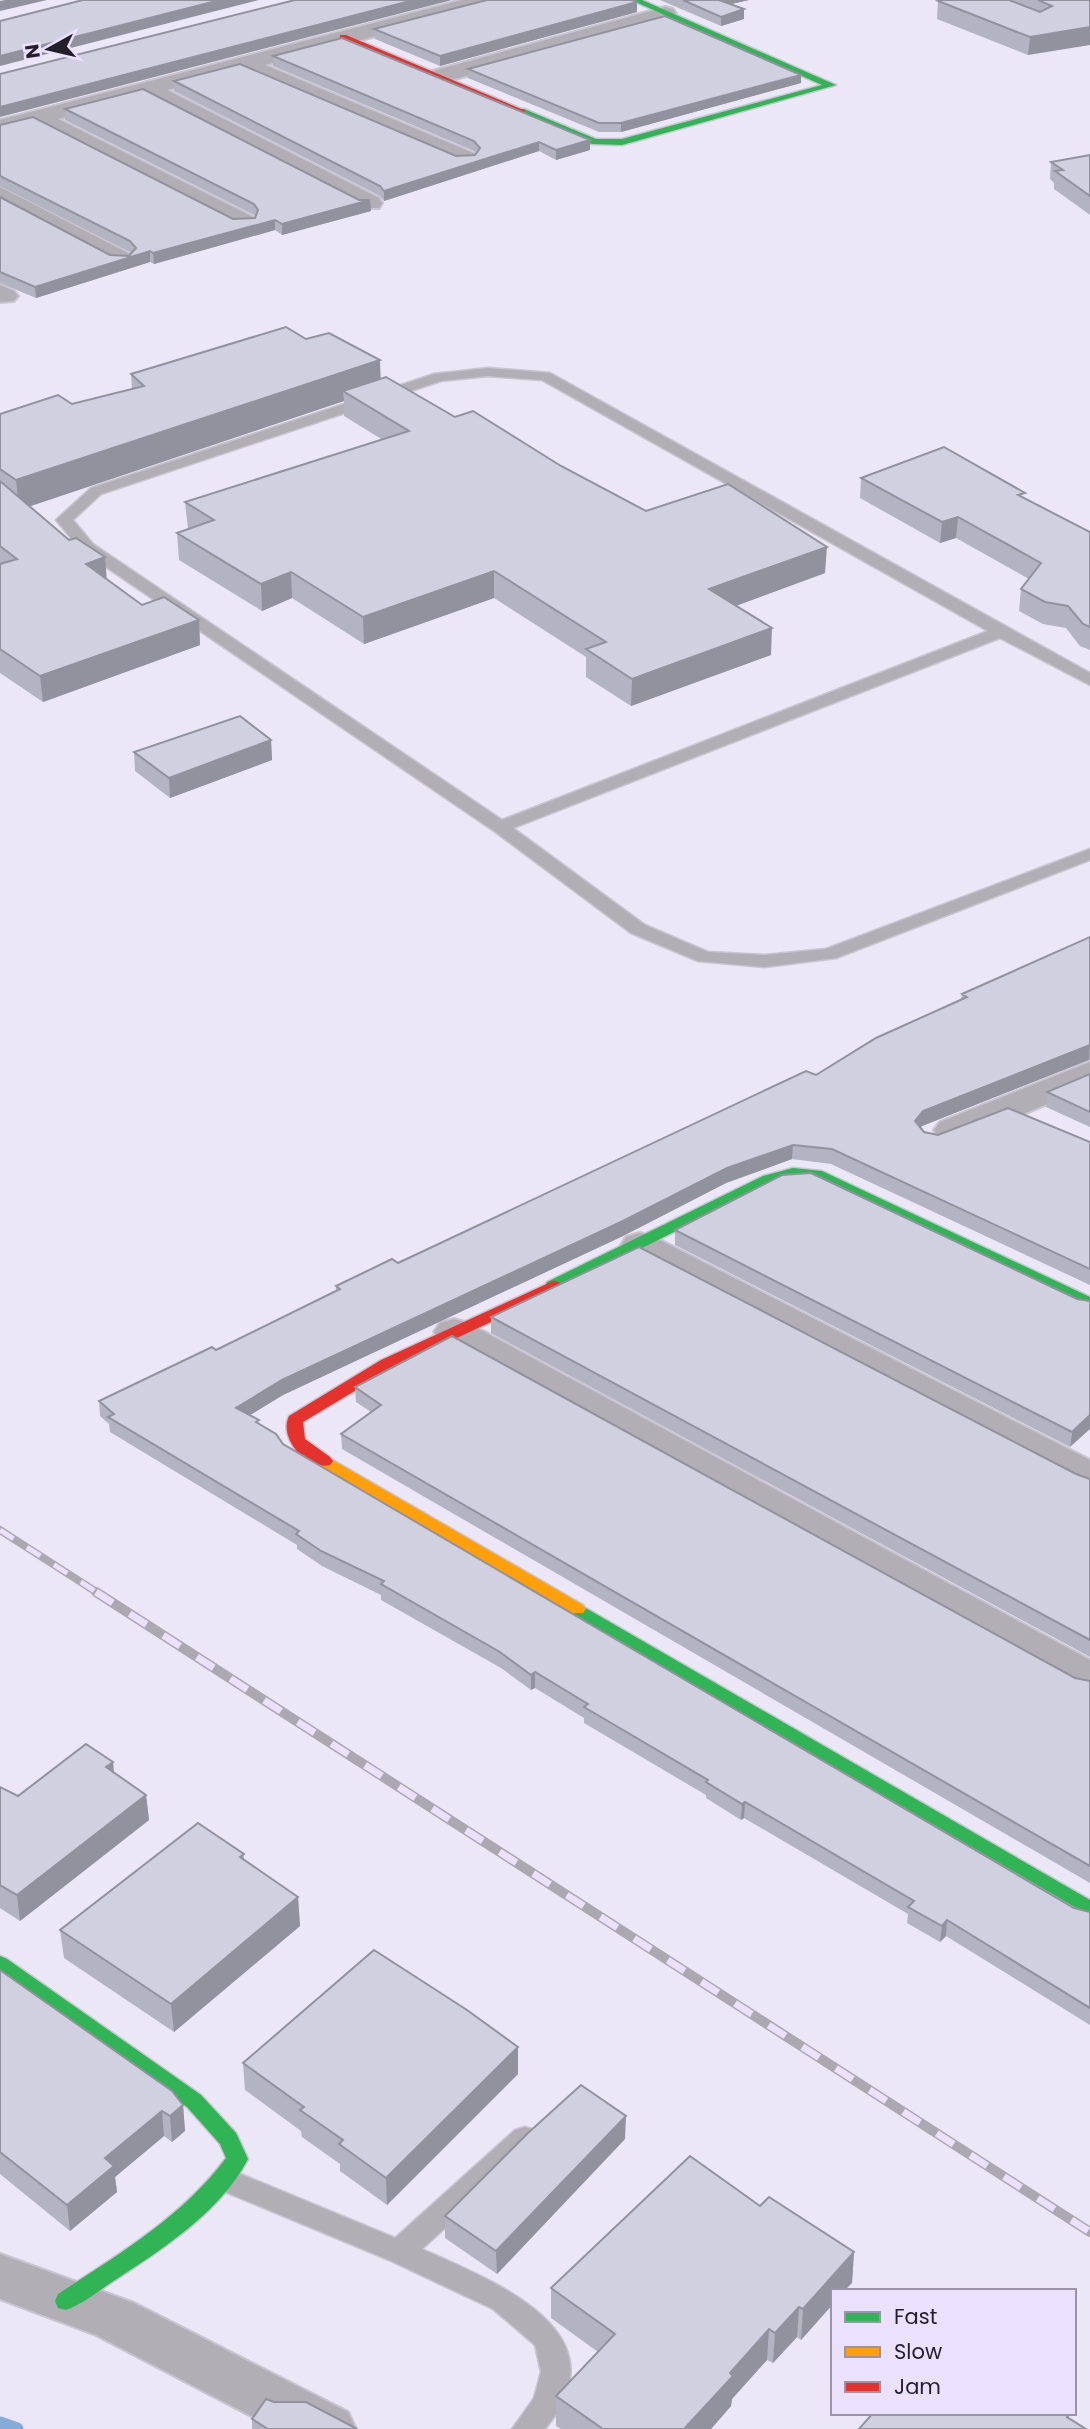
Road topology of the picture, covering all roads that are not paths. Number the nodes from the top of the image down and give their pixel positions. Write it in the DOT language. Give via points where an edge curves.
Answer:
graph roads {
  1 [pos="429,0"];
  2 [pos="486,0"];
  3 [pos="635,0"];
  4 [pos="451,9"];
  5 [pos="665,14"];
  6 [pos="343,37"];
  7 [pos="242,63"];
  8 [pos="437,77"];
  9 [pos="148,89"];
  10 [pos="36,117"];
  11 [pos="0,127"];
  12 [pos="465,158"];
  13 [pos="0,194"];
  14 [pos="370,203"];
  15 [pos="244,222"];
  16 [pos="121,258"];
  17 [pos="1001,632"];
  18 [pos="1090,680"];
  19 [pos="500,827"];
  20 [pos="1090,854"];
  21 [pos="1090,1073"];
  22 [pos="1010,1108"];
  23 [pos="1056,1129"];
  24 [pos="936,1136"];
  25 [pos="640,1245"];
  26 [pos="1090,1303"];
  27 [pos="454,1332"];
  28 [pos="1090,1477"];
  29 [pos="1090,1679"];
  30 [pos="1090,1909"];
  31 [pos="0,1964"];
  32 [pos="549,2116"];
  33 [pos="226,2180"];
  34 [pos="400,2252"];
  35 [pos="0,2276"];
  36 [pos="66,2301"];
  37 [pos="328,2429"];
  38 [pos="527,2429"];
  1 -- 4 [label="street"];
  2 -- 4 [label="street"];
  3 -- 5 [label="street"];
  4 -- 6 [label="street"];
  5 -- 8 [label="street"];
  5 -- 8 [label="street" via="831,85 606,143"];
  6 -- 7 [label="street"];
  6 -- 8 [label="street"];
  7 -- 9 [label="street"];
  7 -- 12 [label="street"];
  9 -- 10 [label="street"];
  9 -- 14 [label="street"];
  10 -- 11 [label="street"];
  10 -- 15 [label="street"];
  13 -- 16 [label="street"];
  17 -- 18 [label="lane"];
  17 -- 19 [label="lane"];
  17 -- 19 [label="lane" via="545,376 488,372 439,377 96,491 64,520 87,547"];
  19 -- 20 [label="lane" via="638,929 705,957 765,961 829,954"];
  21 -- 22 [label="street"];
  22 -- 23 [label="street"];
  22 -- 24 [label="street"];
  25 -- 26 [label="street" via="768,1180 793,1173 817,1174"];
  25 -- 27 [label="street"];
  25 -- 28 [label="street"];
  27 -- 29 [label="street"];
  27 -- 30 [label="street" via="321,1401 295,1420 293,1433 300,1447"];
  31 -- 33 [label="street" via="194,2101 229,2139 237,2159"];
  32 -- 34 [label="lane"];
  33 -- 34 [label="lane"];
  33 -- 36 [label="street" via="189,2214"];
  34 -- 38 [label="lane" via="503,2300 548,2339 556,2372 548,2404"];
  35 -- 36 [label="street"];
  36 -- 37 [label="street" via="115,2319"];
}
